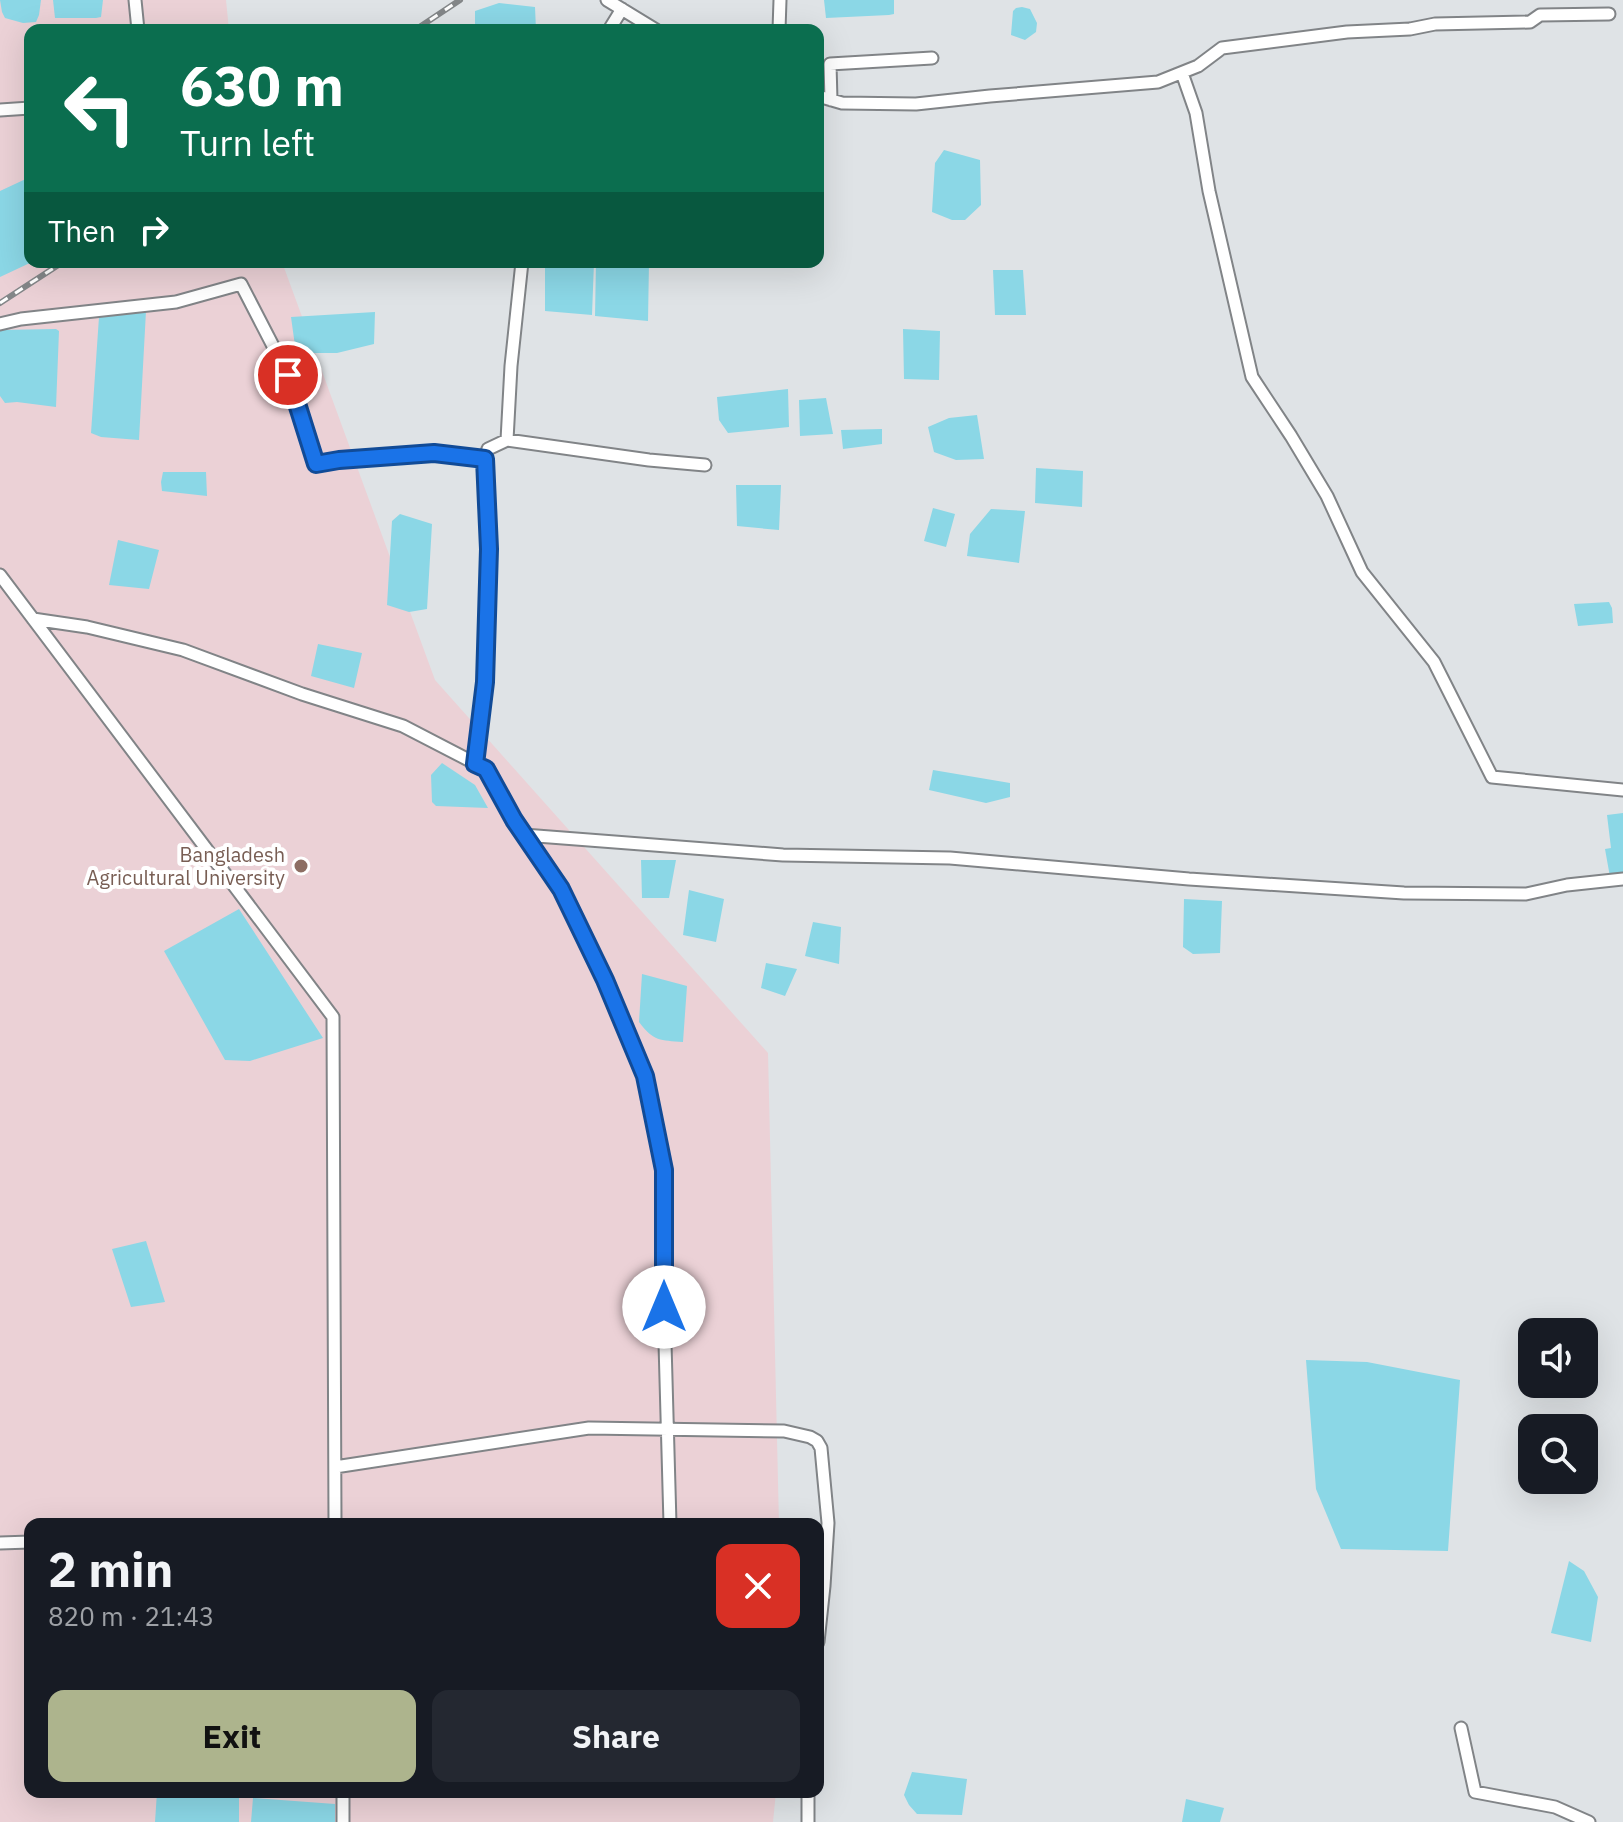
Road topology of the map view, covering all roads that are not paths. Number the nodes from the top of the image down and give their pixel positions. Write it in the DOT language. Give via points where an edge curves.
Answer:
graph roads {
  1 [pos="135,0"];
  2 [pos="607,0"];
  3 [pos="780,0"];
  4 [pos="622,9"];
  5 [pos="1609,14"];
  6 [pos="137,24"];
  7 [pos="613,24"];
  8 [pos="646,24"];
  9 [pos="779,24"];
  10 [pos="932,58"];
  11 [pos="1182,73"];
  12 [pos="824,98"];
  13 [pos="831,100"];
  14 [pos="24,108"];
  15 [pos="0,110"];
  16 [pos="521,268"];
  17 [pos="0,324"];
  18 [pos="507,440"];
  19 [pos="485,459"];
  20 [pos="705,465"];
  21 [pos="0,575"];
  22 [pos="33,619"];
  23 [pos="475,764"];
  24 [pos="1623,790"];
  25 [pos="524,835"];
  26 [pos="1623,879"];
  27 [pos="667,1430"];
  28 [pos="335,1467"];
  29 [pos="335,1518"];
  30 [pos="670,1518"];
  31 [pos="24,1542"];
  32 [pos="0,1543"];
  33 [pos="824,1586"];
  34 [pos="1461,1728"];
  35 [pos="343,1798"];
  36 [pos="808,1798"];
  37 [pos="343,1822"];
  38 [pos="808,1822"];
  39 [pos="1589,1822"];
  1 -- 6 [label="street"];
  2 -- 4 [label="street"];
  3 -- 9 [label="street"];
  4 -- 7 [label="street"];
  4 -- 8 [label="street"];
  5 -- 11 [label="street" via="1435,24 1222,48"];
  10 -- 13 [label="street" via="830,64"];
  11 -- 13 [label="street" via="1158,82 916,104"];
  11 -- 24 [label="street" via="1196,113 1252,377 1327,496 1362,572 1434,662 1492,777"];
  12 -- 13 [label="street"];
  14 -- 15 [label="street"];
  16 -- 18 [label="street"];
  17 -- 19 [label="street" via="176,302 241,284 288,375 316,464 434,453"];
  18 -- 19 [label="street" via="488,449"];
  18 -- 20 [label="street"];
  19 -- 23 [label="street" via="485,682"];
  21 -- 22 [label="street"];
  22 -- 23 [label="street" via="183,650 403,726"];
  22 -- 28 [label="street" via="333,1017"];
  23 -- 25 [label="street" via="486,769"];
  25 -- 26 [label="street" via="783,855 950,858 1404,893 1526,894"];
  25 -- 27 [label="street" via="561,889 645,1076 664,1170"];
  27 -- 28 [label="street" via="589,1428"];
  27 -- 30 [label="street"];
  27 -- 33 [label="street" via="784,1431 817,1441 828,1523"];
  28 -- 29 [label="street"];
  31 -- 32 [label="street"];
  34 -- 39 [label="street" via="1475,1792 1555,1807"];
  35 -- 37 [label="street"];
  36 -- 38 [label="street"];
}
